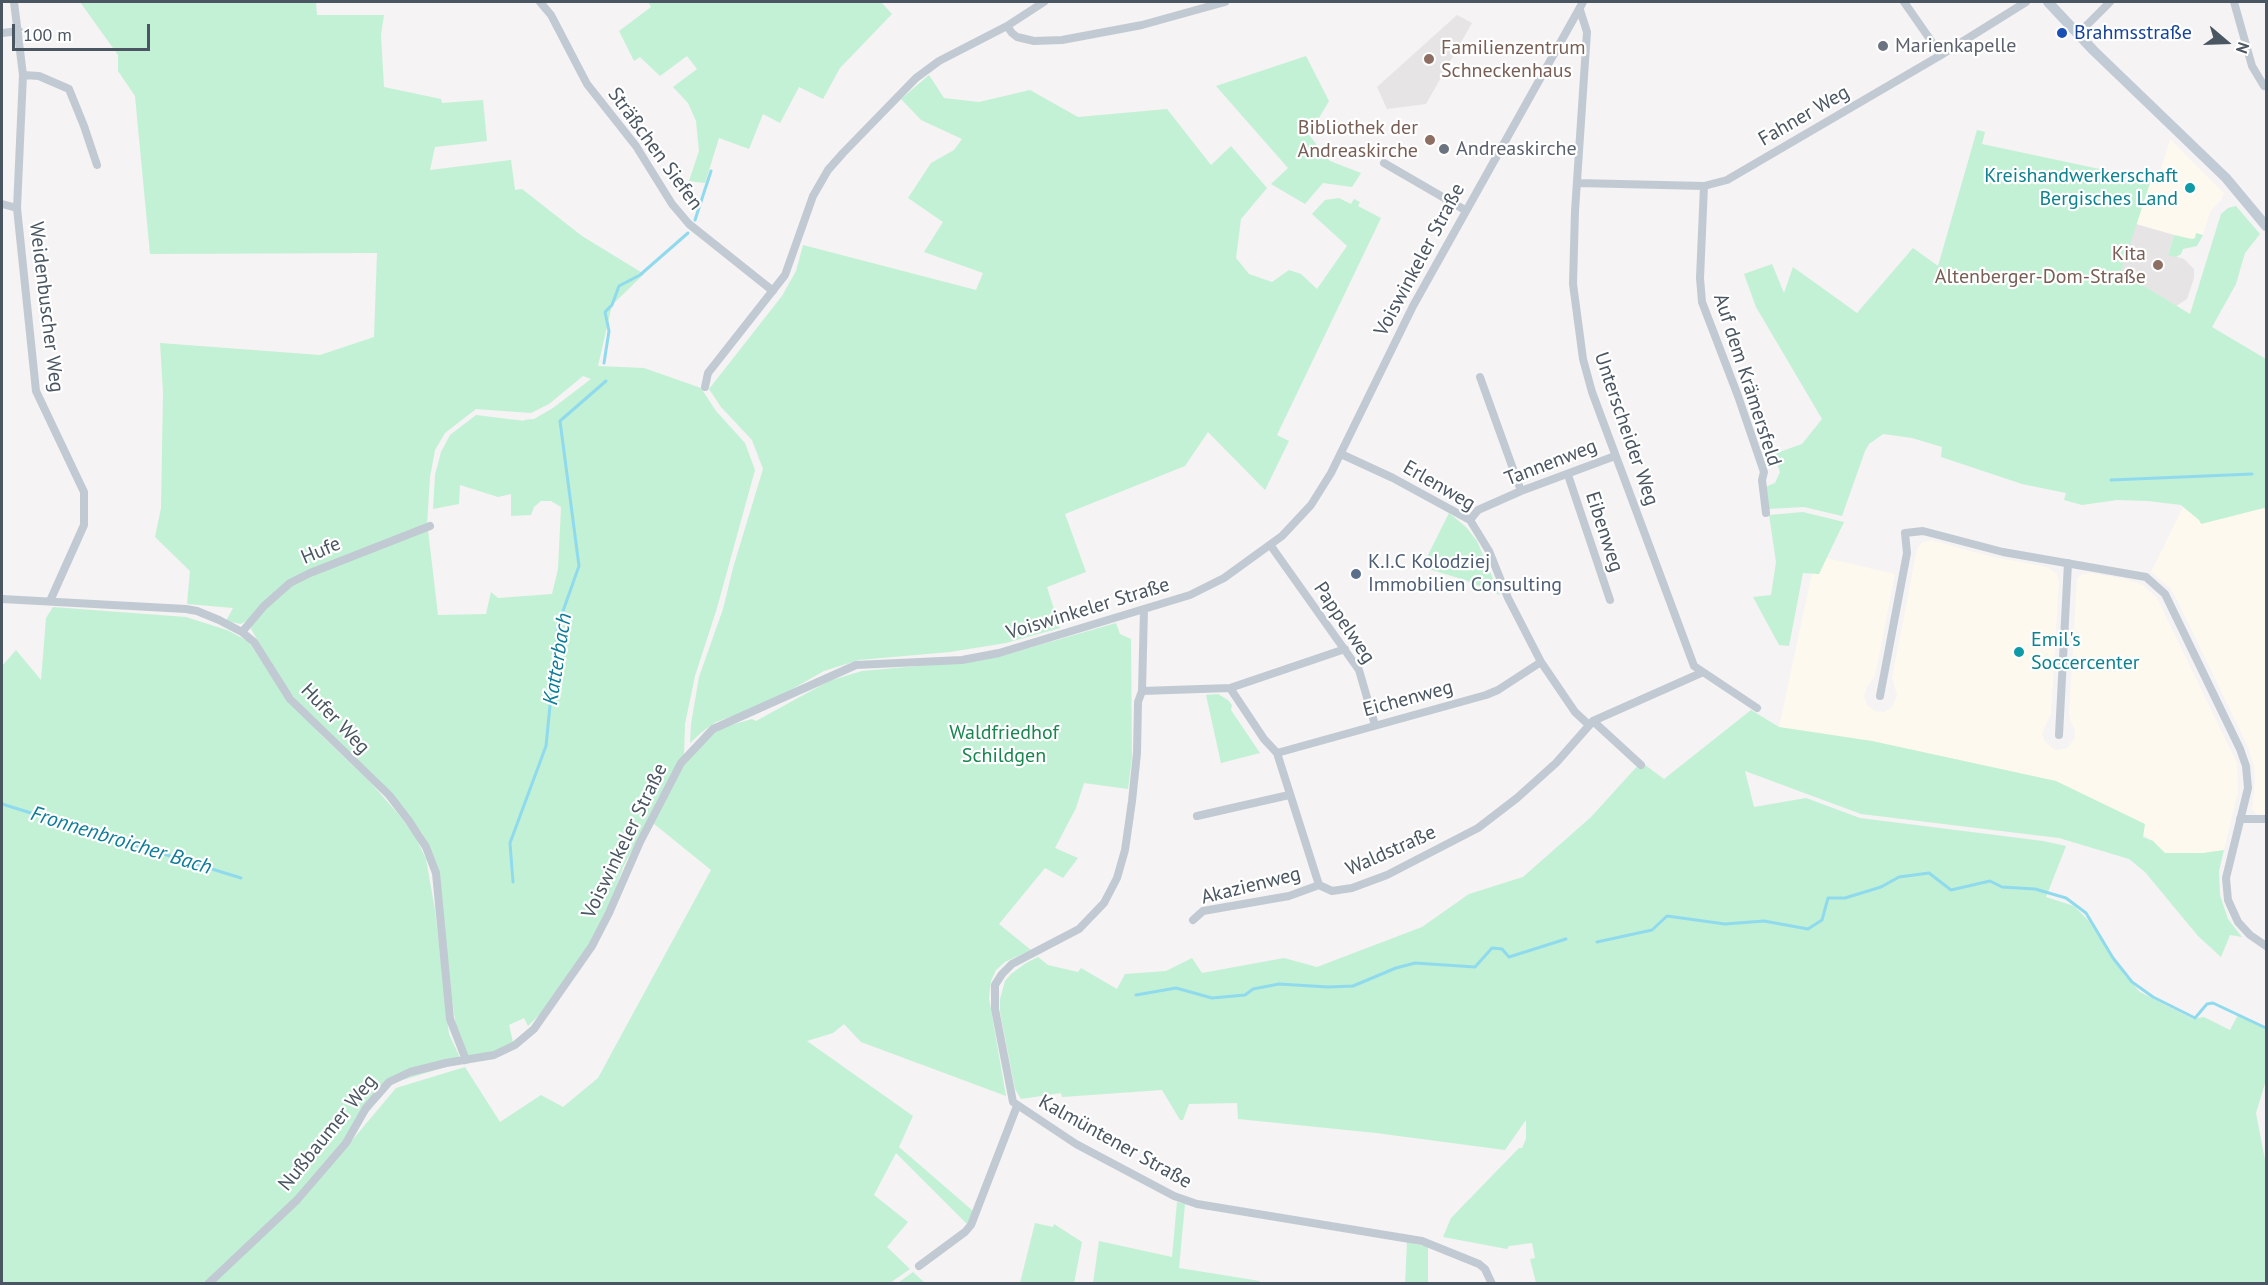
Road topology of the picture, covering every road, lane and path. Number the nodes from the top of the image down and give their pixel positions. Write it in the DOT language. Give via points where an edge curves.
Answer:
graph roads {
  1 [pos="14,2"];
  2 [pos="540,2"];
  3 [pos="1044,2"];
  4 [pos="1225,2"];
  5 [pos="1583,2"];
  6 [pos="1904,2"];
  7 [pos="2026,2"];
  8 [pos="2048,2"];
  9 [pos="2110,2"];
  10 [pos="2234,2"];
  11 [pos="1580,10"];
  12 [pos="1007,26"];
  13 [pos="19,31"];
  14 [pos="2,33"];
  15 [pos="2078,34"];
  16 [pos="1941,55"];
  17 [pos="23,75"];
  18 [pos="2264,86"];
  19 [pos="1384,163"];
  20 [pos="97,165"];
  21 [pos="1578,183"];
  22 [pos="1704,186"];
  23 [pos="2,204"];
  24 [pos="17,208"];
  25 [pos="1465,210"];
  26 [pos="2266,225"];
  27 [pos="772,291"];
  28 [pos="1480,377"];
  29 [pos="705,387"];
  30 [pos="1341,454"];
  31 [pos="1615,456"];
  32 [pos="1568,475"];
  33 [pos="1521,491"];
  34 [pos="1766,513"];
  35 [pos="1470,520"];
  36 [pos="430,526"];
  37 [pos="1271,546"];
  38 [pos="2068,563"];
  39 [pos="2,599"];
  40 [pos="1610,600"];
  41 [pos="50,601"];
  42 [pos="1144,609"];
  43 [pos="242,632"];
  44 [pos="1345,649"];
  45 [pos="1541,662"];
  46 [pos="1701,673"];
  47 [pos="1230,688"];
  48 [pos="1142,691"];
  49 [pos="1880,696"];
  50 [pos="1757,708"];
  51 [pos="1591,723"];
  52 [pos="1375,725"];
  53 [pos="2059,735"];
  54 [pos="1277,753"];
  55 [pos="1641,765"];
  56 [pos="1289,795"];
  57 [pos="1197,816"];
  58 [pos="2240,819"];
  59 [pos="2266,819"];
  60 [pos="1319,885"];
  61 [pos="1193,920"];
  62 [pos="2266,946"];
  63 [pos="466,1060"];
  64 [pos="1017,1106"];
  65 [pos="919,1266"];
  66 [pos="208,1284"];
  67 [pos="1492,1284"];
  1 -- 13 [label="street, Weidenbuscher Weg"];
  2 -- 27 [label="street, Sträßchen Siefen" via="587,84 636,146 672,204 689,224"];
  3 -- 12 [label="street"];
  4 -- 12 [label="street" via="1142,25 1062,40 1024,39 1011,33"];
  5 -- 11 [label="street, Voiswinkeler Straße"];
  6 -- 16 [label="street"];
  7 -- 16 [label="street, Fahner Weg"];
  8 -- 15 [label="main road"];
  9 -- 15 [label="street"];
  10 -- 18 [label="street" via="2252,66"];
  11 -- 21 [label="street, Unterscheider Weg" via="1587,32"];
  11 -- 25 [label="street, Voiswinkeler Straße"];
  12 -- 27 [label="street" via="916,78 843,153 813,196 792,261"];
  13 -- 14 [label="street"];
  13 -- 17 [label="street, Weidenbuscher Weg"];
  15 -- 26 [label="main road" via="2226,178"];
  16 -- 22 [label="street, Fahner Weg" via="1727,180"];
  17 -- 20 [label="street" via="39,76 69,89"];
  17 -- 24 [label="street, Weidenbuscher Weg"];
  19 -- 25 [label="street"];
  21 -- 22 [label="street, Fahner Weg"];
  21 -- 31 [label="street, Unterscheider Weg" via="1573,284 1578,332 1592,392"];
  22 -- 34 [label="street, Auf dem Krämersfeld" via="1702,302 1764,472"];
  23 -- 24 [label="street"];
  24 -- 41 [label="street, Weidenbuscher Weg" via="36,391 84,492 84,525"];
  25 -- 30 [label="street, Voiswinkeler Straße"];
  27 -- 29 [label="street" via="708,374"];
  28 -- 33 [label="street"];
  30 -- 35 [label="street, Erlenweg"];
  30 -- 37 [label="street, Voiswinkeler Straße" via="1311,505"];
  31 -- 32 [label="street, Tannenweg"];
  31 -- 46 [label="street, Unterscheider Weg" via="1694,666"];
  32 -- 33 [label="street, Tannenweg"];
  32 -- 40 [label="street, Eibenweg"];
  33 -- 35 [label="street, Tannenweg" via="1478,510"];
  35 -- 45 [label="street, Erlenweg" via="1489,551"];
  36 -- 43 [label="street, Hufe" via="290,583"];
  37 -- 42 [label="street, Voiswinkeler Straße" via="1202,590"];
  37 -- 44 [label="street, Pappelweg"];
  38 -- 49 [label="street" via="2002,552 1923,531 1905,533 1907,553"];
  38 -- 53 [label="street"];
  38 -- 58 [label="street" via="2146,577 2165,594 2246,766 2248,788"];
  39 -- 41 [label="street, Hufer Weg"];
  41 -- 43 [label="street, Hufer Weg" via="186,609"];
  42 -- 48 [label="street, Kalmüntener Straße"];
  42 -- 63 [label="street, Voiswinkeler Straße" via="999,653 962,660 856,665 713,729 681,763 592,946 534,1029 494,1055"];
  43 -- 63 [label="street, Hufer Weg" via="254,642 290,699 388,795 426,847 436,873 450,1019"];
  44 -- 47 [label="street"];
  44 -- 52 [label="street, Pappelweg" via="1359,670"];
  45 -- 51 [label="street, Erlenweg" via="1575,712"];
  45 -- 52 [label="street, Eichenweg" via="1498,690"];
  46 -- 50 [label="street, Unterscheider Weg"];
  46 -- 51 [label="street, Waldstraße"];
  47 -- 48 [label="street"];
  47 -- 54 [label="street"];
  48 -- 64 [label="street, Kalmüntener Straße" via="1128,828 1113,887 1101,908 1079,928 1012,964 995,985 994,1002 1008,1086"];
  51 -- 55 [label="street"];
  51 -- 60 [label="street, Waldstraße" via="1556,763 1478,828 1353,888 1332,891"];
  52 -- 54 [label="street, Eichenweg"];
  54 -- 56 [label="street"];
  56 -- 57 [label="street"];
  56 -- 60 [label="street"];
  58 -- 59 [label="street"];
  58 -- 62 [label="street" via="2226,878 2228,900 2238,922"];
  60 -- 61 [label="street, Akazienweg" via="1289,896 1203,911"];
  63 -- 66 [label="street, Nußbaumer Weg" via="410,1072 390,1083 366,1108 346,1143 297,1200"];
  64 -- 65 [label="street" via="971,1225"];
  64 -- 67 [label="street, Kalmüntener Straße" via="1076,1144 1174,1196 1197,1204 1422,1241 1479,1264"];
}
